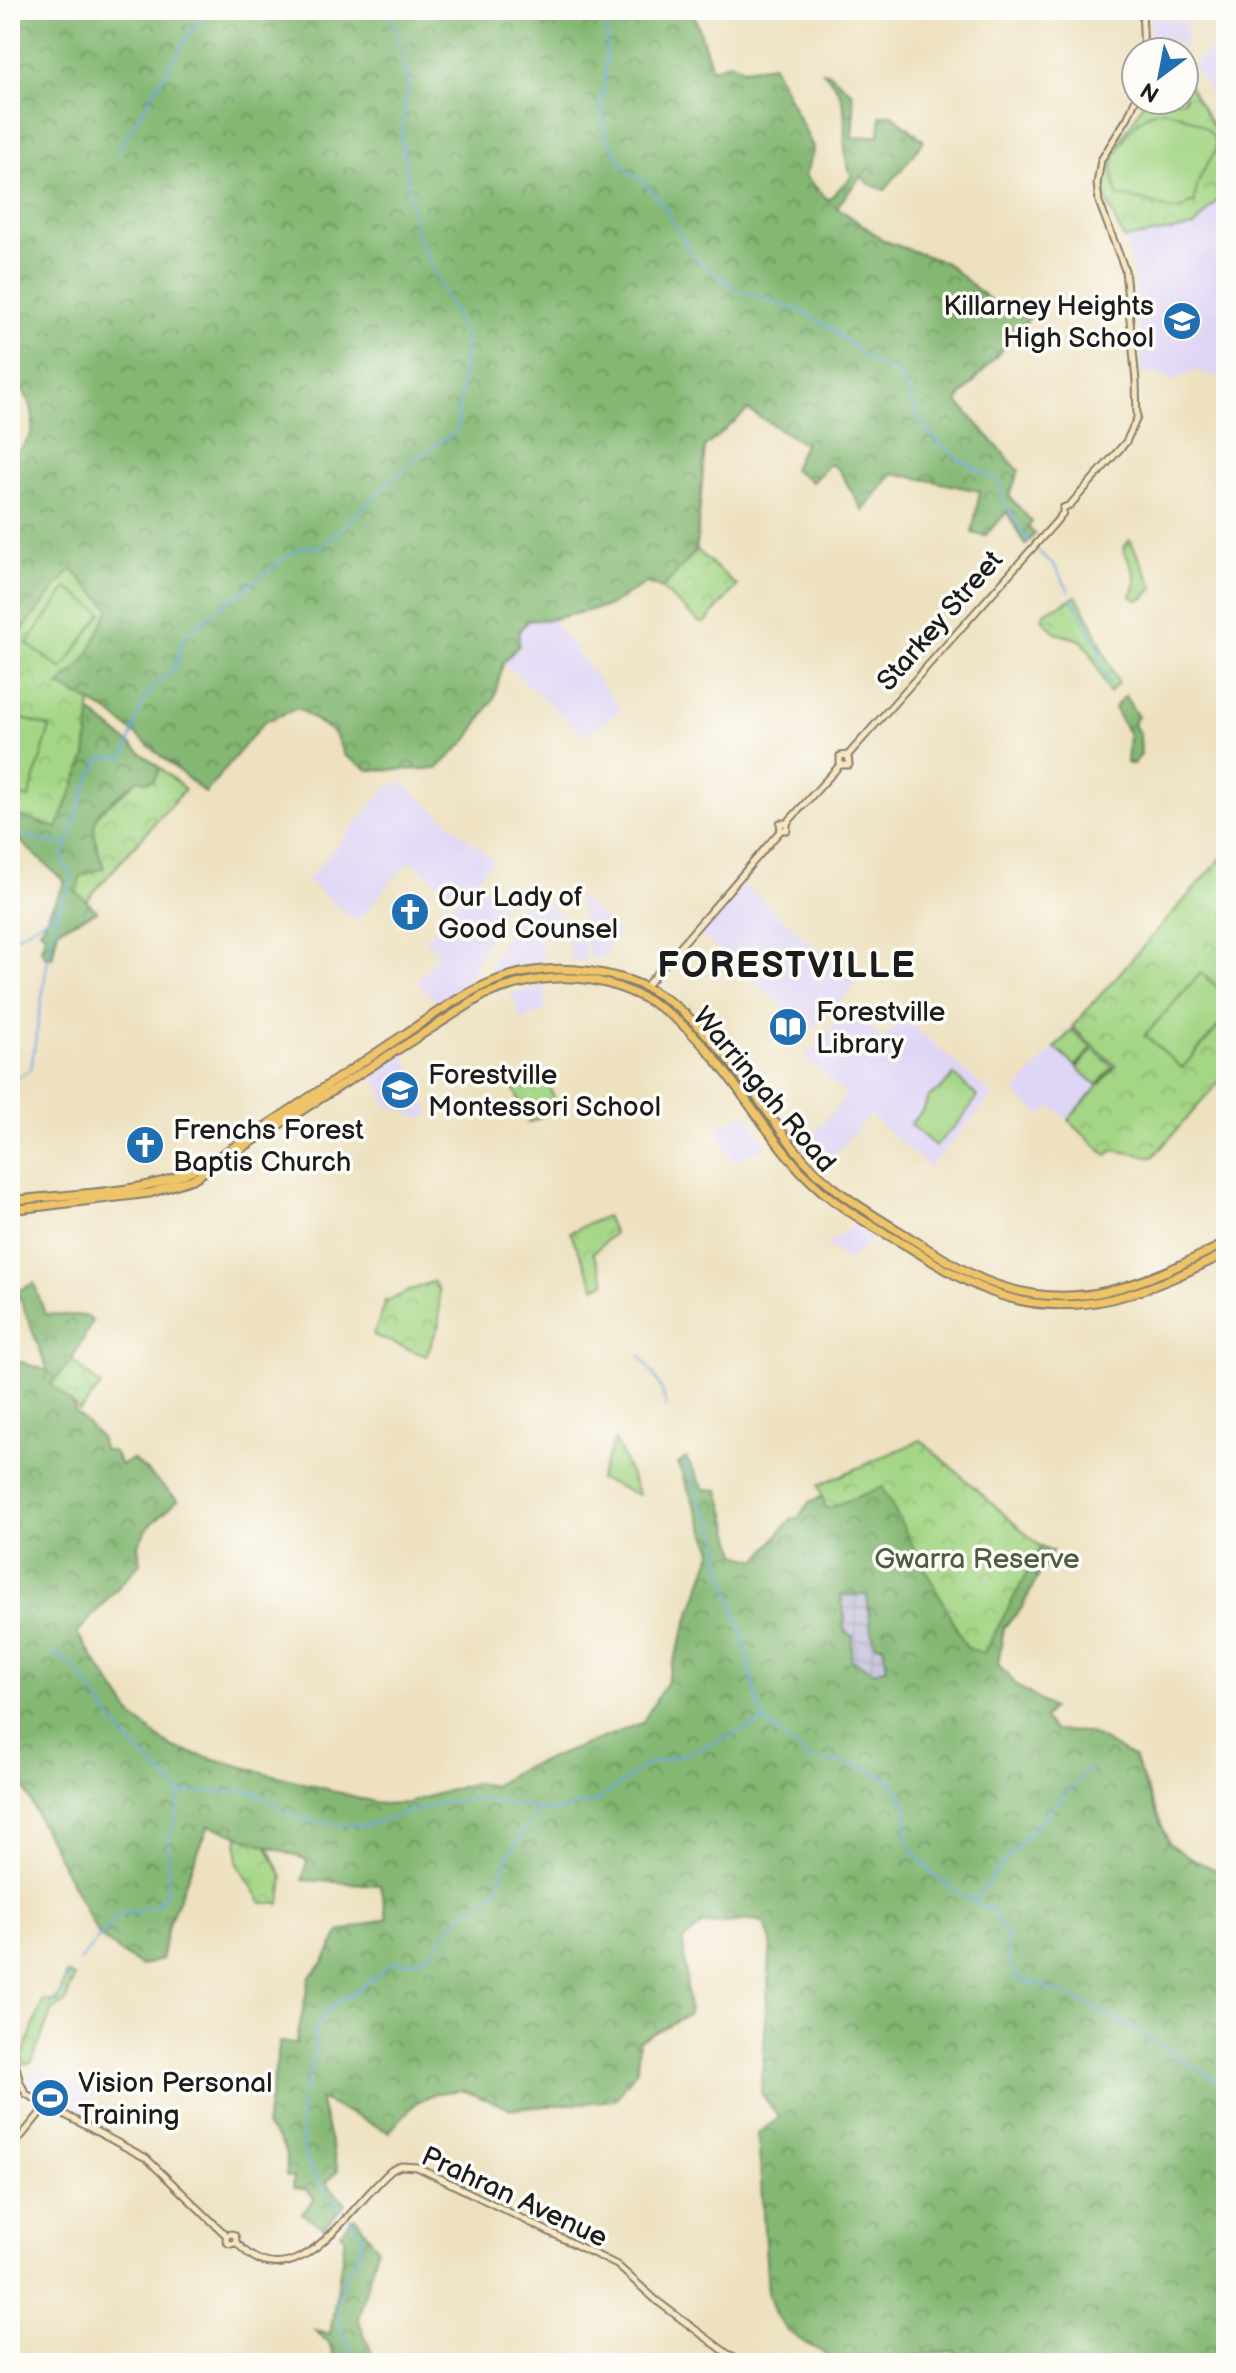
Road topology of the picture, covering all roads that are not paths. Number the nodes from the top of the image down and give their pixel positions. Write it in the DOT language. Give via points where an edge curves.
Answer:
graph roads {
  1 [pos="1142,10"];
  2 [pos="1143,36"];
  3 [pos="1128,116"];
  4 [pos="643,991"];
  5 [pos="341,1081"];
  6 [pos="758,1101"];
  7 [pos="752,1108"];
  8 [pos="192,1170"];
  9 [pos="193,1179"];
  10 [pos="16,1204"];
  11 [pos="10,1210"];
  12 [pos="1226,1243"];
  13 [pos="1226,1253"];
  14 [pos="1040,1299"];
  15 [pos="10,2043"];
  16 [pos="46,2106"];
  17 [pos="10,2150"];
  18 [pos="740,2363"];
  1 -- 2 [label="street"];
  3 -- 4 [label="street, Starkey Street" via="1101,160 1097,184 1125,270 1137,418 1126,442 848,755 840,756 840,765 787,823 780,823 781,830"];
  4 -- 5 [label="highway, Warringah Road" via="560,977 483,990"];
  4 -- 6 [label="highway, Warringah Road" via="694,1020"];
  4 -- 7 [label="highway, Warringah Road" via="696,1036"];
  5 -- 8 [label="highway, Warringah Road"];
  5 -- 9 [label="highway, Warringah Road"];
  6 -- 7 [label="highway"];
  6 -- 14 [label="highway, Warringah Road" via="804,1160 853,1203 980,1278"];
  7 -- 14 [label="highway, Warringah Road" via="801,1171 854,1215 973,1284 1012,1299"];
  8 -- 9 [label="highway"];
  8 -- 10 [label="highway, Warringah Road" via="167,1180"];
  9 -- 10 [label="highway, Warringah Road" via="150,1193"];
  10 -- 11 [label="highway, Warringah Road"];
  12 -- 14 [label="highway, Warringah Road" via="1133,1286"];
  13 -- 14 [label="highway, Warringah Road" via="1136,1293 1084,1304"];
  15 -- 16 [label="street, Prahran Avenue" via="22,2088"];
  16 -- 17 [label="street"];
  16 -- 18 [label="street, Prahran Avenue" via="146,2158 229,2243 236,2242 267,2263 298,2260 392,2170 417,2167 617,2265"];
}
